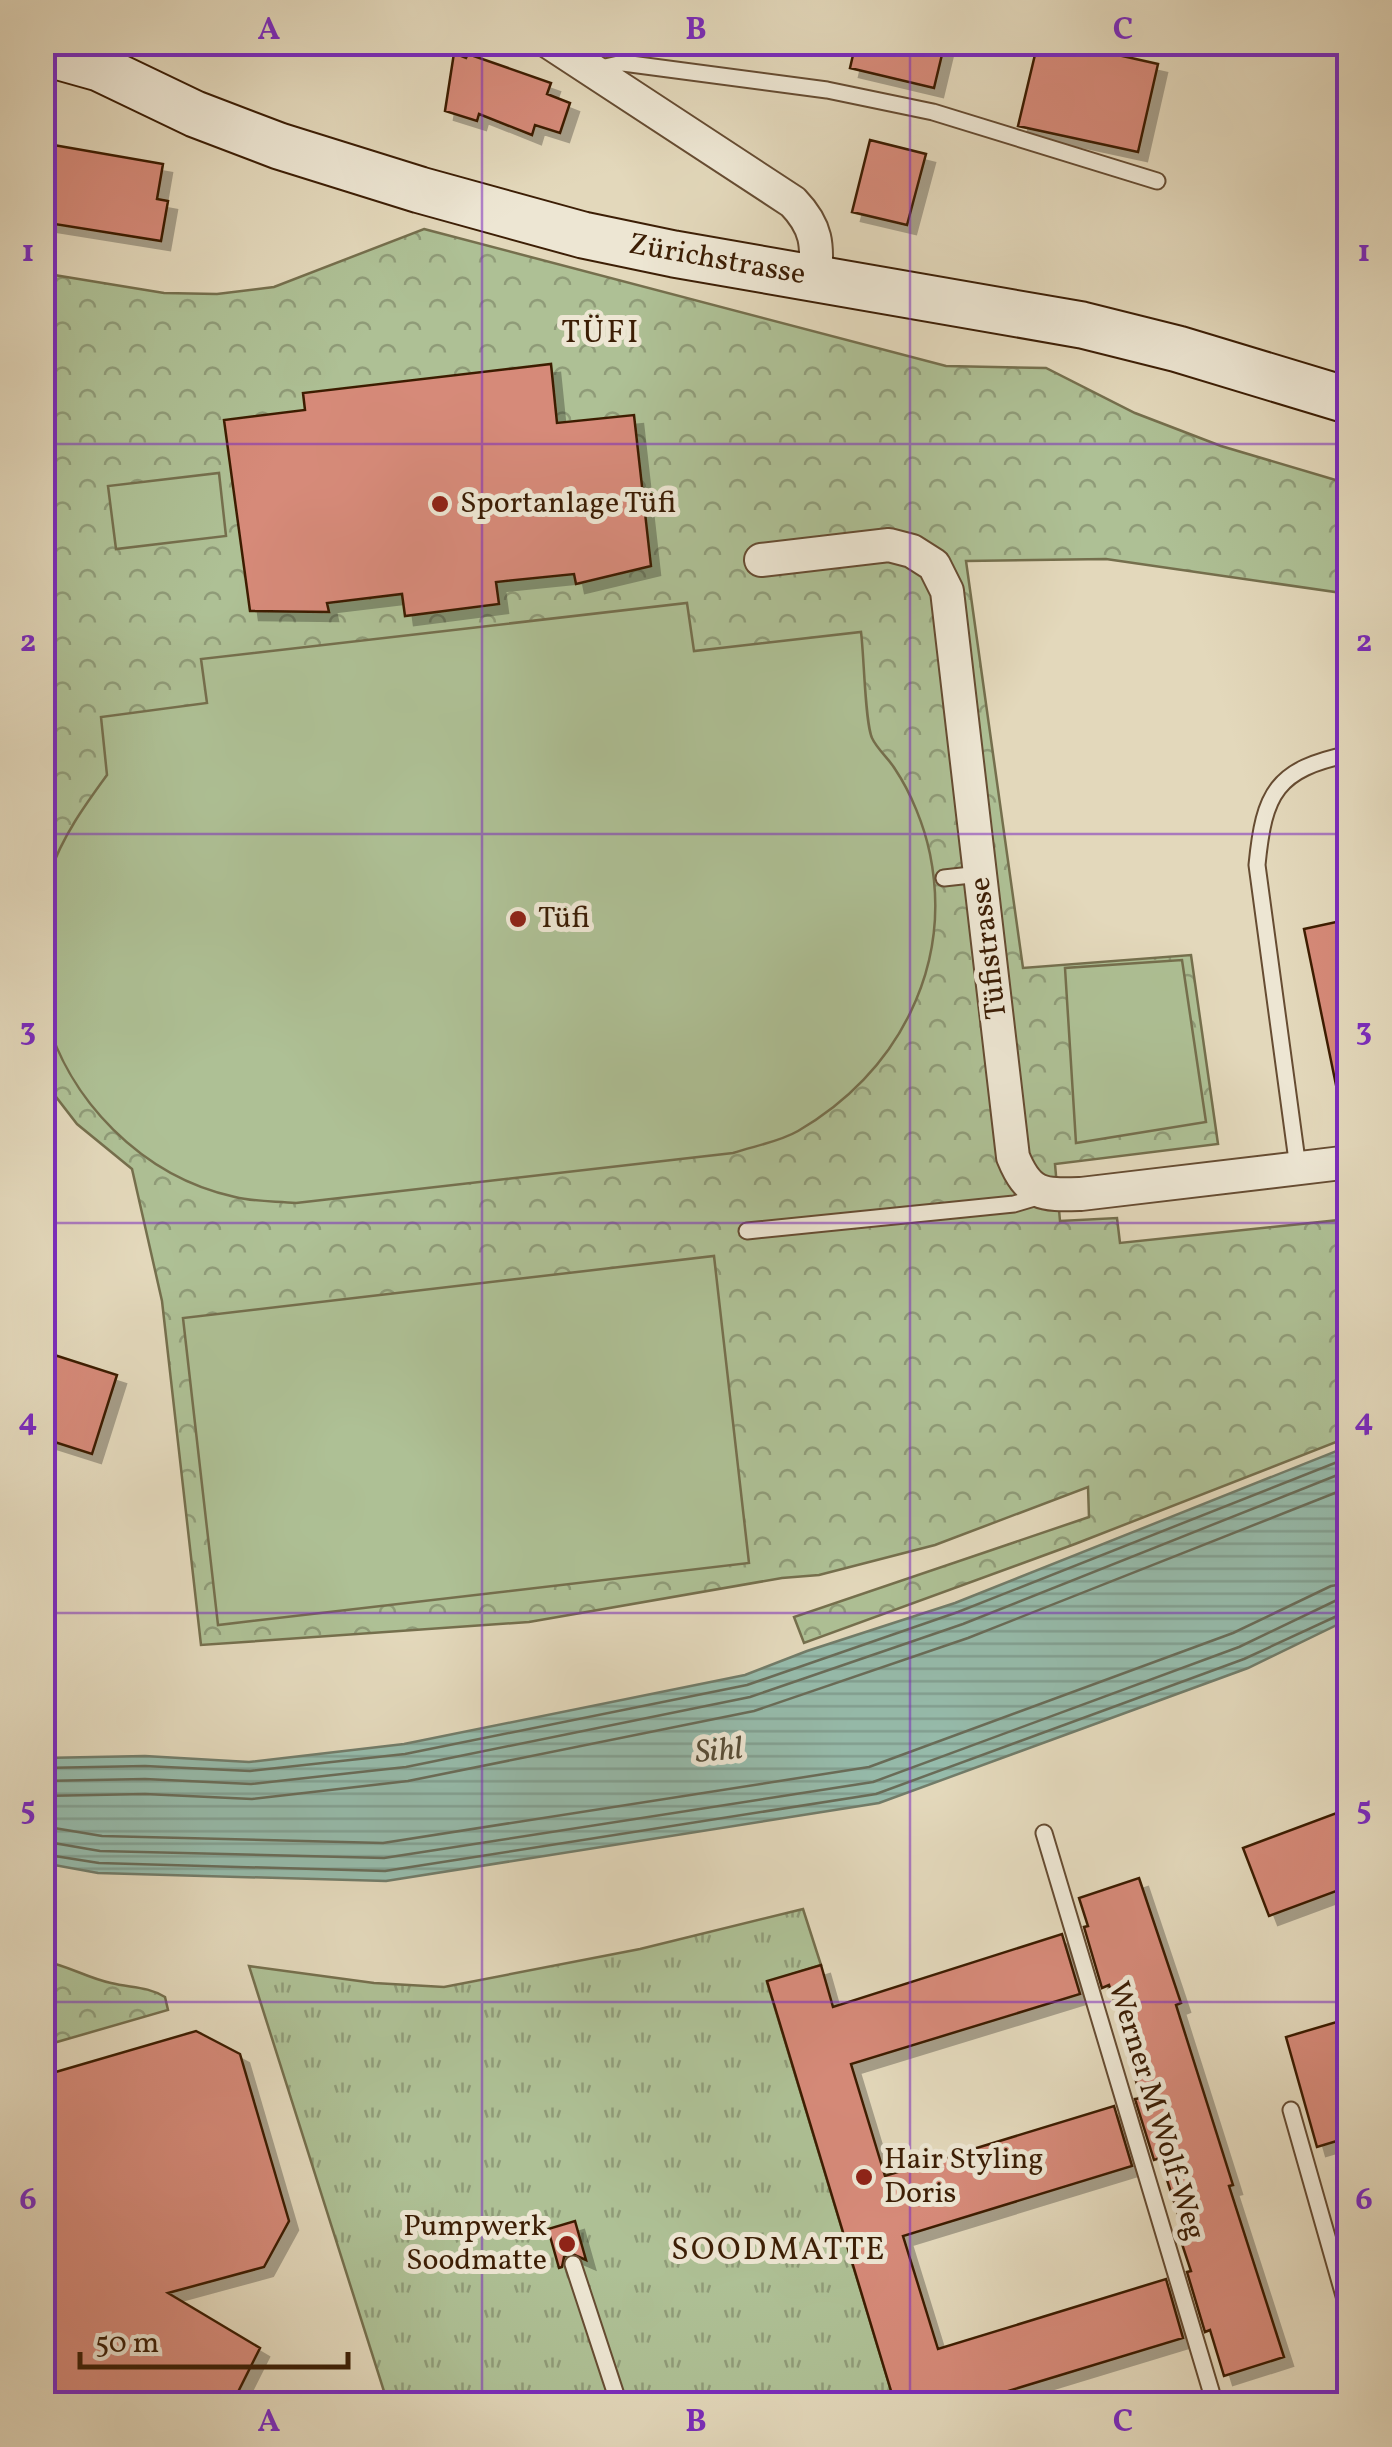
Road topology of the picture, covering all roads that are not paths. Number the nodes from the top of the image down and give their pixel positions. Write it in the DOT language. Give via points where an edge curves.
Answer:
graph roads {
  1 [pos="549,42"];
  2 [pos="42,52"];
  3 [pos="82,55"];
  4 [pos="593,70"];
  5 [pos="1157,181"];
  6 [pos="814,278"];
  7 [pos="1350,401"];
  8 [pos="761,560"];
  9 [pos="1350,754"];
  10 [pos="980,874"];
  11 [pos="944,878"];
  12 [pos="1350,1162"];
  13 [pos="1298,1168"];
  14 [pos="1045,1195"];
  15 [pos="747,1231"];
  16 [pos="1044,1833"];
  17 [pos="1291,2110"];
  18 [pos="573,2264"];
  19 [pos="1350,2318"];
  20 [pos="619,2404"];
  21 [pos="1211,2404"];
  1 -- 4 [label="street"];
  2 -- 3 [label="main road, Zürichstrasse"];
  3 -- 6 [label="main road, Zürichstrasse" via="195,114 420,190 583,234"];
  4 -- 5 [label="lane" via="623,64 844,94 933,112"];
  4 -- 6 [label="street" via="793,202 818,244"];
  6 -- 7 [label="main road, Zürichstrasse" via="1082,324"];
  8 -- 10 [label="street, Tüfistrasse" via="889,545 934,565 947,591"];
  9 -- 13 [label="lane" via="1295,771 1268,804 1261,829 1258,865"];
  10 -- 11 [label="lane"];
  10 -- 14 [label="street, Tüfistrasse" via="1013,1157 1021,1176"];
  12 -- 13 [label="street"];
  13 -- 14 [label="street"];
  14 -- 15 [label="lane" via="1014,1204"];
  16 -- 21 [label="lane, Werner M Wolf-Weg"];
  17 -- 19 [label="lane"];
  18 -- 20 [label="lane"];
}
